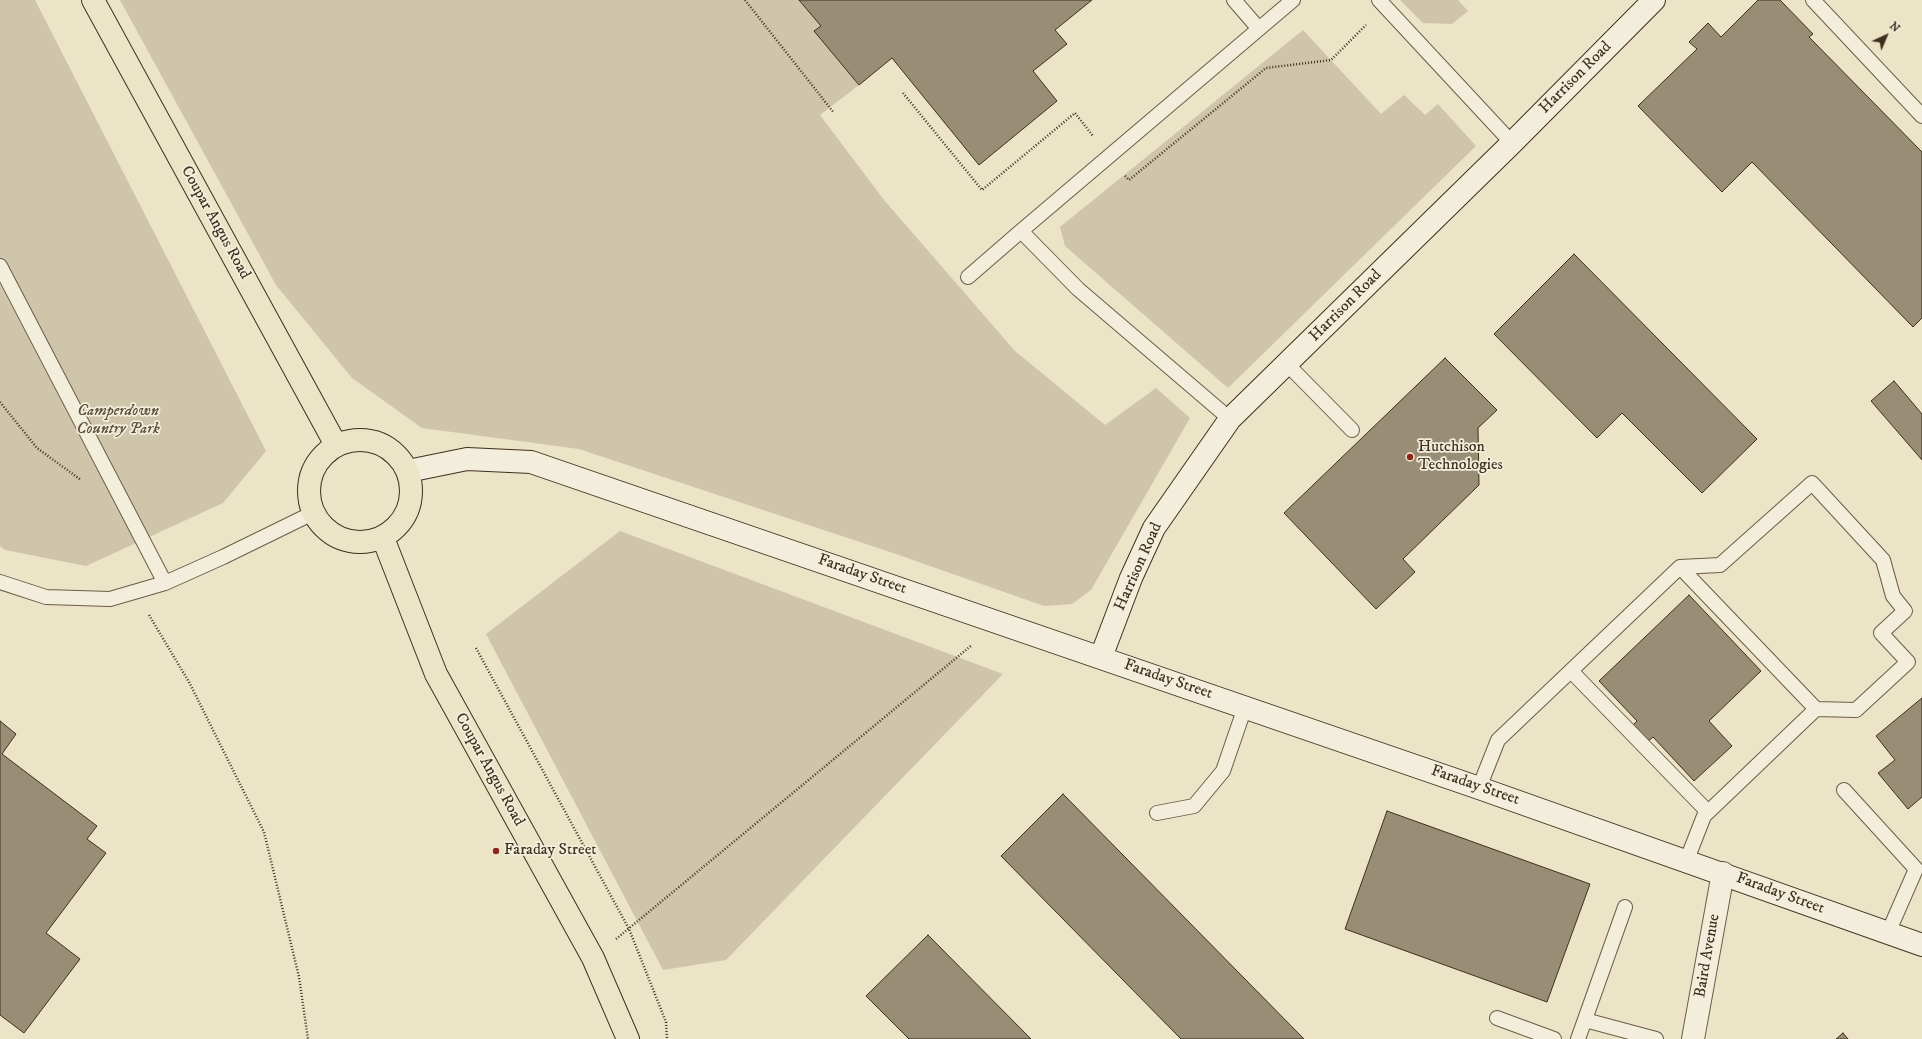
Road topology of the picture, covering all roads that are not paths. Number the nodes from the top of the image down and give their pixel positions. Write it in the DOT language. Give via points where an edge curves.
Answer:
graph roads {
  1 [pos="93,0"];
  2 [pos="1234,0"];
  3 [pos="1293,0"];
  4 [pos="1378,0"];
  5 [pos="1654,0"];
  6 [pos="1812,0"];
  7 [pos="1259,29"];
  8 [pos="1922,116"];
  9 [pos="1512,143"];
  10 [pos="1021,231"];
  11 [pos="0,266"];
  12 [pos="968,277"];
  13 [pos="1287,364"];
  14 [pos="1230,419"];
  15 [pos="1352,430"];
  16 [pos="336,445"];
  17 [pos="408,471"];
  18 [pos="313,513"];
  19 [pos="383,538"];
  20 [pos="1680,567"];
  21 [pos="0,582"];
  22 [pos="165,583"];
  23 [pos="1101,657"];
  24 [pos="1571,671"];
  25 [pos="1245,707"];
  26 [pos="1816,709"];
  27 [pos="1479,788"];
  28 [pos="1844,790"];
  29 [pos="1708,812"];
  30 [pos="1157,813"];
  31 [pos="1686,862"];
  32 [pos="1722,873"];
  33 [pos="1625,907"];
  34 [pos="1888,933"];
  35 [pos="1922,945"];
  36 [pos="1497,1018"];
  37 [pos="1585,1020"];
  38 [pos="628,1039"];
  39 [pos="1554,1039"];
  40 [pos="1578,1039"];
  41 [pos="1656,1039"];
  42 [pos="1693,1039"];
  1 -- 16 [label="main road, Coupar Angus Road"];
  2 -- 7 [label="lane"];
  3 -- 7 [label="lane"];
  4 -- 9 [label="lane"];
  5 -- 9 [label="street, Harrison Road"];
  6 -- 8 [label="lane"];
  7 -- 10 [label="lane"];
  9 -- 13 [label="street, Harrison Road"];
  10 -- 12 [label="lane"];
  10 -- 14 [label="lane" via="1078,289"];
  11 -- 22 [label="lane"];
  13 -- 14 [label="street, Harrison Road"];
  13 -- 15 [label="lane"];
  14 -- 23 [label="street, Harrison Road" via="1154,528"];
  16 -- 17 [label="main road" via="353,440 370,440 386,446 399,457"];
  16 -- 18 [label="main road" via="321,457 311,474 308,493"];
  17 -- 19 [label="main road" via="412,490 409,510 399,526"];
  17 -- 23 [label="street, Faraday Street" via="467,459 531,462"];
  18 -- 19 [label="main road" via="322,526 336,537 351,542 368,542"];
  18 -- 22 [label="lane" via="223,558"];
  19 -- 38 [label="main road, Coupar Angus Road" via="436,674 593,958"];
  20 -- 24 [label="lane"];
  20 -- 26 [label="lane"];
  20 -- 26 [label="lane" via="1720,565 1812,483 1882,560 1893,596 1905,611 1881,633 1908,662 1856,710"];
  21 -- 22 [label="lane" via="46,597 110,599"];
  23 -- 25 [label="street, Faraday Street"];
  24 -- 27 [label="lane" via="1498,740"];
  24 -- 29 [label="lane"];
  25 -- 27 [label="street, Faraday Street"];
  25 -- 30 [label="lane" via="1223,771 1194,806"];
  26 -- 29 [label="lane"];
  27 -- 31 [label="street, Faraday Street"];
  28 -- 34 [label="lane" via="1916,869"];
  29 -- 31 [label="lane" via="1704,816"];
  31 -- 32 [label="street, Faraday Street"];
  32 -- 34 [label="street, Faraday Street"];
  32 -- 42 [label="street, Baird Avenue"];
  33 -- 37 [label="lane"];
  34 -- 35 [label="street, Faraday Street"];
  36 -- 39 [label="lane"];
  37 -- 40 [label="lane"];
  37 -- 41 [label="lane"];
}
